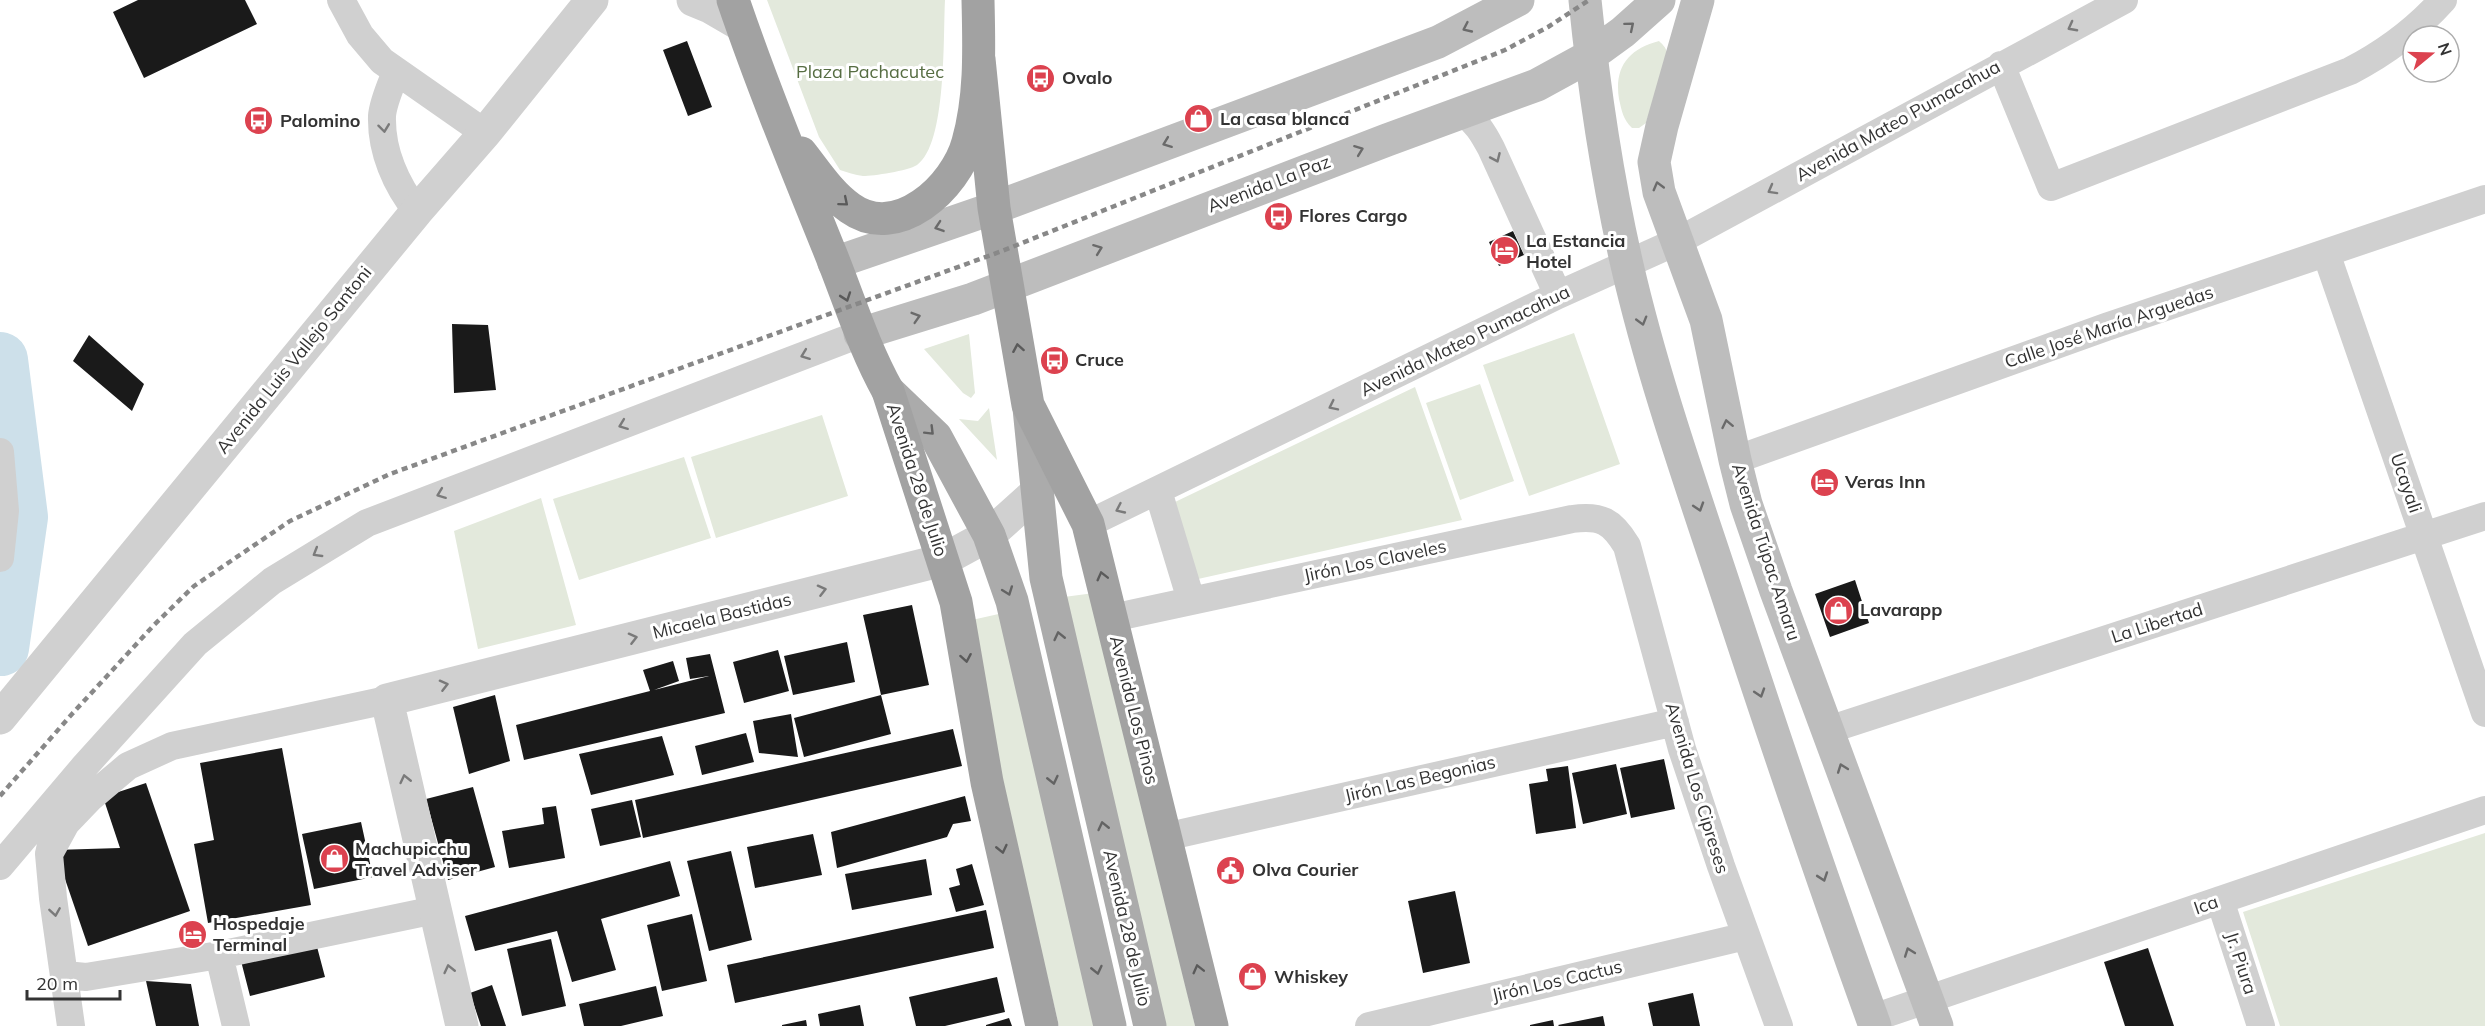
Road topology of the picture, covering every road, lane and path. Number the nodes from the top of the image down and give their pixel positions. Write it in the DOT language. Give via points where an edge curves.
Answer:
graph roads {
  1 [pos="341,0"];
  2 [pos="693,0"];
  3 [pos="978,0"];
  4 [pos="1518,0"];
  5 [pos="1585,0"];
  6 [pos="1659,0"];
  7 [pos="1698,0"];
  8 [pos="2124,0"];
  9 [pos="2443,0"];
  10 [pos="595,1"];
  11 [pos="737,13"];
  12 [pos="1590,56"];
  13 [pos="979,59"];
  14 [pos="2001,65"];
  15 [pos="755,67"];
  16 [pos="396,72"];
  17 [pos="1537,85"];
  18 [pos="1597,108"];
  19 [pos="1462,112"];
  20 [pos="1662,126"];
  21 [pos="485,133"];
  22 [pos="1604,143"];
  23 [pos="2485,199"];
  24 [pos="994,207"];
  25 [pos="417,211"];
  26 [pos="1678,241"];
  27 [pos="2326,253"];
  28 [pos="834,263"];
  29 [pos="1627,264"];
  30 [pos="1008,284"];
  31 [pos="1558,295"];
  32 [pos="860,334"];
  33 [pos="888,391"];
  34 [pos="1028,405"];
  35 [pos="0,452"];
  36 [pos="1735,460"];
  37 [pos="1038,491"];
  38 [pos="1158,491"];
  39 [pos="2485,516"];
  40 [pos="1088,524"];
  41 [pos="989,535"];
  42 [pos="2424,536"];
  43 [pos="1627,546"];
  44 [pos="0,558"];
  45 [pos="944,560"];
  46 [pos="1191,600"];
  47 [pos="1112,618"];
  48 [pos="387,700"];
  49 [pos="2485,713"];
  50 [pos="0,718"];
  51 [pos="1675,722"];
  52 [pos="1828,730"];
  53 [pos="73,781"];
  54 [pos="2485,810"];
  55 [pos="1165,837"];
  56 [pos="49,854"];
  57 [pos="0,866"];
  58 [pos="2220,900"];
  59 [pos="435,910"];
  60 [pos="1746,936"];
  61 [pos="219,955"];
  62 [pos="65,975"];
  63 [pos="1931,1013"];
  64 [pos="1874,1022"];
  65 [pos="71,1026"];
  66 [pos="236,1026"];
  67 [pos="462,1026"];
  68 [pos="1042,1026"];
  69 [pos="1110,1026"];
  70 [pos="1150,1026"];
  71 [pos="1212,1026"];
  72 [pos="1369,1026"];
  73 [pos="1779,1026"];
  74 [pos="2261,1026"];
  1 -- 16 [label="street" via="360,35"];
  2 -- 11 [label="street"];
  3 -- 13 [label="highway"];
  4 -- 24 [label="main road, one-way" via="1438,42"];
  5 -- 12 [label="main road"];
  12 -- 6 [label="main road, Avenida La Paz, one-way"];
  7 -- 20 [label="main road, Avenida Túpac Amaru"];
  8 -- 14 [label="street, Avenida Mateo Pumacahua, one-way"];
  9 -- 14 [label="street" via="2406,36 2350,71 2051,187"];
  10 -- 21 [label="street, Avenida Luis Vallejo Santoni"];
  11 -- 15 [label="highway"];
  12 -- 17 [label="main road, Avenida La Paz"];
  12 -- 18 [label="main road"];
  15 -- 13 [label="highway, one-way" via="799,151 821,179 850,208 888,218 922,205 947,183 959,165 973,118"];
  13 -- 24 [label="highway, Avenida Los Pinos"];
  14 -- 26 [label="street, Avenida Mateo Pumacahua, one-way"];
  15 -- 28 [label="highway"];
  16 -- 21 [label="street"];
  16 -- 25 [label="street, one-way" via="382,115 386,145 392,171"];
  17 -- 18 [label="main road" via="1570,80"];
  17 -- 19 [label="main road, Avenida La Paz"];
  18 -- 22 [label="main road"];
  30 -- 19 [label="main road, Avenida La Paz, one-way"];
  19 -- 31 [label="street, one-way" via="1480,128 1491,148"];
  20 -- 22 [label="main road" via="1650,147 1635,158 1616,154"];
  26 -- 20 [label="main road, Avenida Túpac Amaru, one-way" via="1655,177 1654,162"];
  21 -- 25 [label="street, Avenida Luis Vallejo Santoni"];
  22 -- 29 [label="main road"];
  23 -- 27 [label="street, Calle José María Arguedas"];
  24 -- 28 [label="main road, one-way"];
  24 -- 30 [label="highway, Avenida Los Pinos"];
  25 -- 50 [label="street, Avenida Luis Vallejo Santoni"];
  26 -- 29 [label="street, Avenida Mateo Pumacahua"];
  36 -- 26 [label="main road, Avenida Túpac Amaru, one-way" via="1706,320"];
  27 -- 36 [label="street, Calle José María Arguedas"];
  27 -- 42 [label="street, Ucayali"];
  28 -- 32 [label="highway, one-way"];
  29 -- 31 [label="street, Avenida Mateo Pumacahua"];
  29 -- 64 [label="main road, one-way" via="1701,516"];
  32 -- 30 [label="main road, Avenida La Paz, one-way" via="973,299"];
  34 -- 30 [label="highway, Avenida Los Pinos, one-way"];
  31 -- 38 [label="street, Avenida Mateo Pumacahua, one-way"];
  32 -- 33 [label="highway"];
  32 -- 53 [label="street, one-way" via="367,523 272,581 195,644"];
  33 -- 41 [label="main road, Avenida 28 de Julio, one-way" via="936,437"];
  33 -- 45 [label="highway, Avenida 28 de Julio"];
  34 -- 37 [label="main road, Avenida 28 de Julio"];
  34 -- 40 [label="highway, Avenida Los Pinos"];
  35 -- 44 [label="street" via="5,511"];
  36 -- 52 [label="main road, Avenida Túpac Amaru" via="1746,504"];
  37 -- 41 [label="street, Micaela Bastidas"];
  70 -- 37 [label="main road, Avenida 28 de Julio, one-way" via="1046,578"];
  38 -- 40 [label="street, Avenida Mateo Pumacahua, one-way"];
  38 -- 46 [label="street"];
  39 -- 42 [label="street, La Libertad"];
  47 -- 40 [label="highway, Avenida Los Pinos, one-way"];
  41 -- 45 [label="street, Micaela Bastidas"];
  41 -- 69 [label="main road, Avenida 28 de Julio, one-way" via="1012,601"];
  42 -- 49 [label="street, Ucayali"];
  42 -- 52 [label="street, La Libertad"];
  43 -- 46 [label="street, Jirón Los Claveles" via="1618,531 1605,521 1589,517"];
  43 -- 51 [label="street, Avenida Los Cipreses"];
  48 -- 45 [label="street, Micaela Bastidas, one-way"];
  45 -- 68 [label="highway, Avenida 28 de Julio, one-way" via="956,602 987,782"];
  46 -- 47 [label="street, Jirón Los Claveles"];
  47 -- 55 [label="highway, Avenida Los Pinos"];
  48 -- 56 [label="street" via="172,746 128,766 66,823"];
  59 -- 48 [label="street, one-way"];
  51 -- 55 [label="street, Jirón Las Begonias"];
  51 -- 60 [label="street, Avenida Los Cipreses"];
  63 -- 52 [label="main road, Avenida Túpac Amaru, one-way"];
  53 -- 56 [label="street" via="54,824"];
  53 -- 57 [label="street"];
  54 -- 58 [label="street, Ica"];
  71 -- 55 [label="highway, Avenida Los Pinos, one-way"];
  56 -- 62 [label="street, one-way"];
  58 -- 63 [label="street, Ica"];
  58 -- 74 [label="street, Jr. Piura"];
  59 -- 61 [label="street"];
  67 -- 59 [label="street, one-way"];
  60 -- 72 [label="street, Jirón Los Cactus"];
  60 -- 73 [label="street, Avenida Los Cipreses"];
  61 -- 62 [label="street" via="86,977"];
  61 -- 66 [label="street"];
  62 -- 65 [label="street"];
  63 -- 64 [label="street, Ica"];
}
